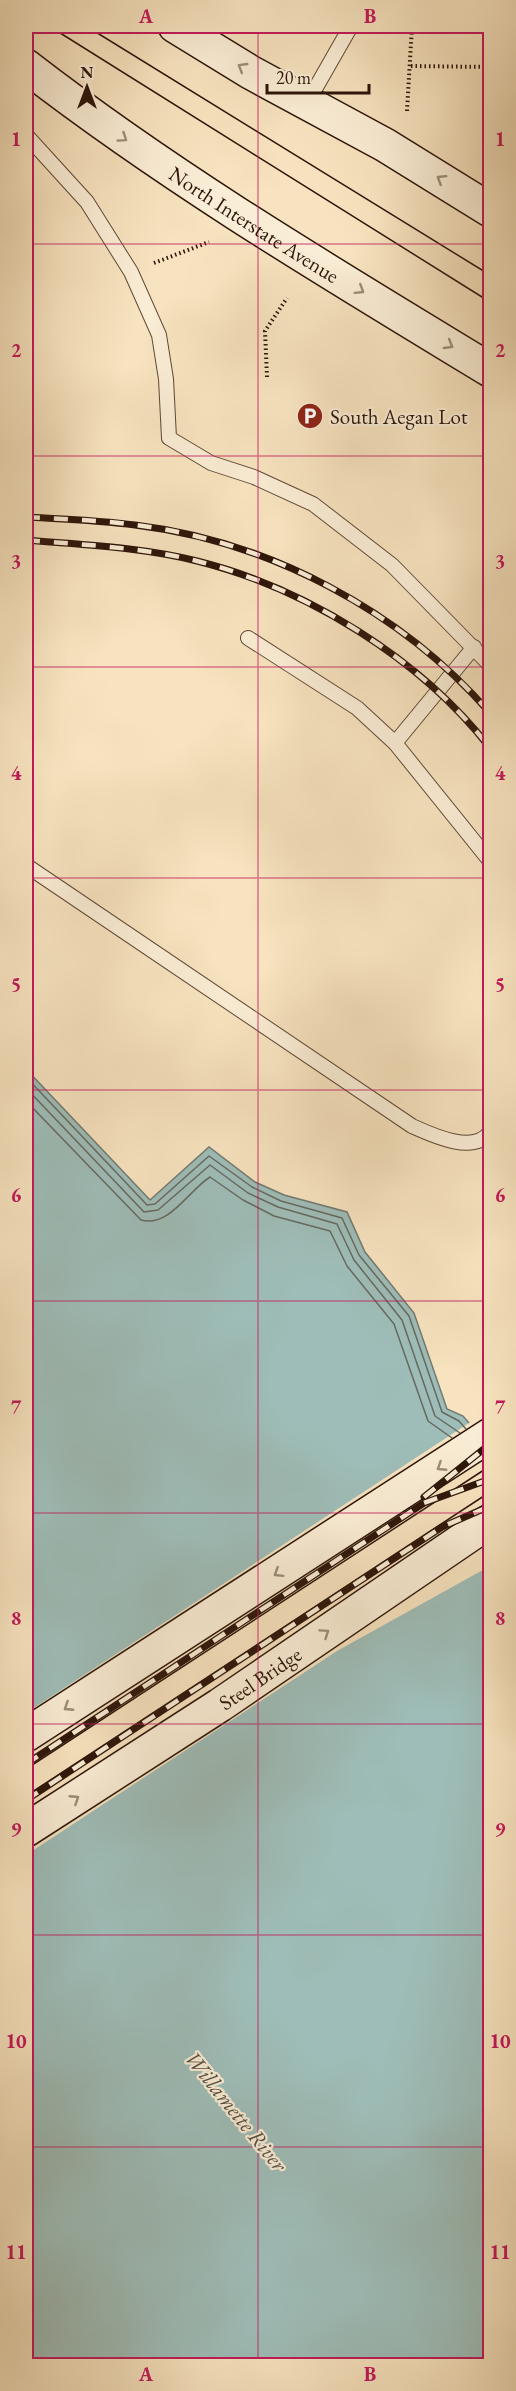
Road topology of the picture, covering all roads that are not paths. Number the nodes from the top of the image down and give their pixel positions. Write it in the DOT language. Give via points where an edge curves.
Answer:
graph roads {
  1 [pos="175,26"];
  2 [pos="350,26"];
  3 [pos="26,66"];
  4 [pos="307,103"];
  5 [pos="26,135"];
  6 [pos="490,210"];
  7 [pos="490,370"];
  8 [pos="248,638"];
  9 [pos="474,647"];
  10 [pos="490,665"];
  11 [pos="395,743"];
  12 [pos="490,861"];
  13 [pos="27,866"];
  14 [pos="490,1132"];
  15 [pos="490,1435"];
  16 [pos="490,1521"];
  17 [pos="26,1735"];
  18 [pos="26,1830"];
  4 -- 1 [label="main road, one-way"];
  2 -- 4 [label="lane"];
  3 -- 7 [label="main road, North Interstate Avenue, one-way" via="196,188"];
  6 -- 4 [label="main road, one-way" via="385,145"];
  5 -- 9 [label="lane" via="87,202 131,272 159,334 169,438 211,464 254,477 313,504 393,564"];
  8 -- 11 [label="lane" via="357,708"];
  9 -- 10 [label="lane"];
  9 -- 11 [label="lane"];
  11 -- 12 [label="lane"];
  13 -- 14 [label="lane" via="412,1126 465,1143 487,1137"];
  15 -- 17 [label="main road, one-way"];
  18 -- 16 [label="main road, Steel Bridge, one-way" via="220,1705"];
}
